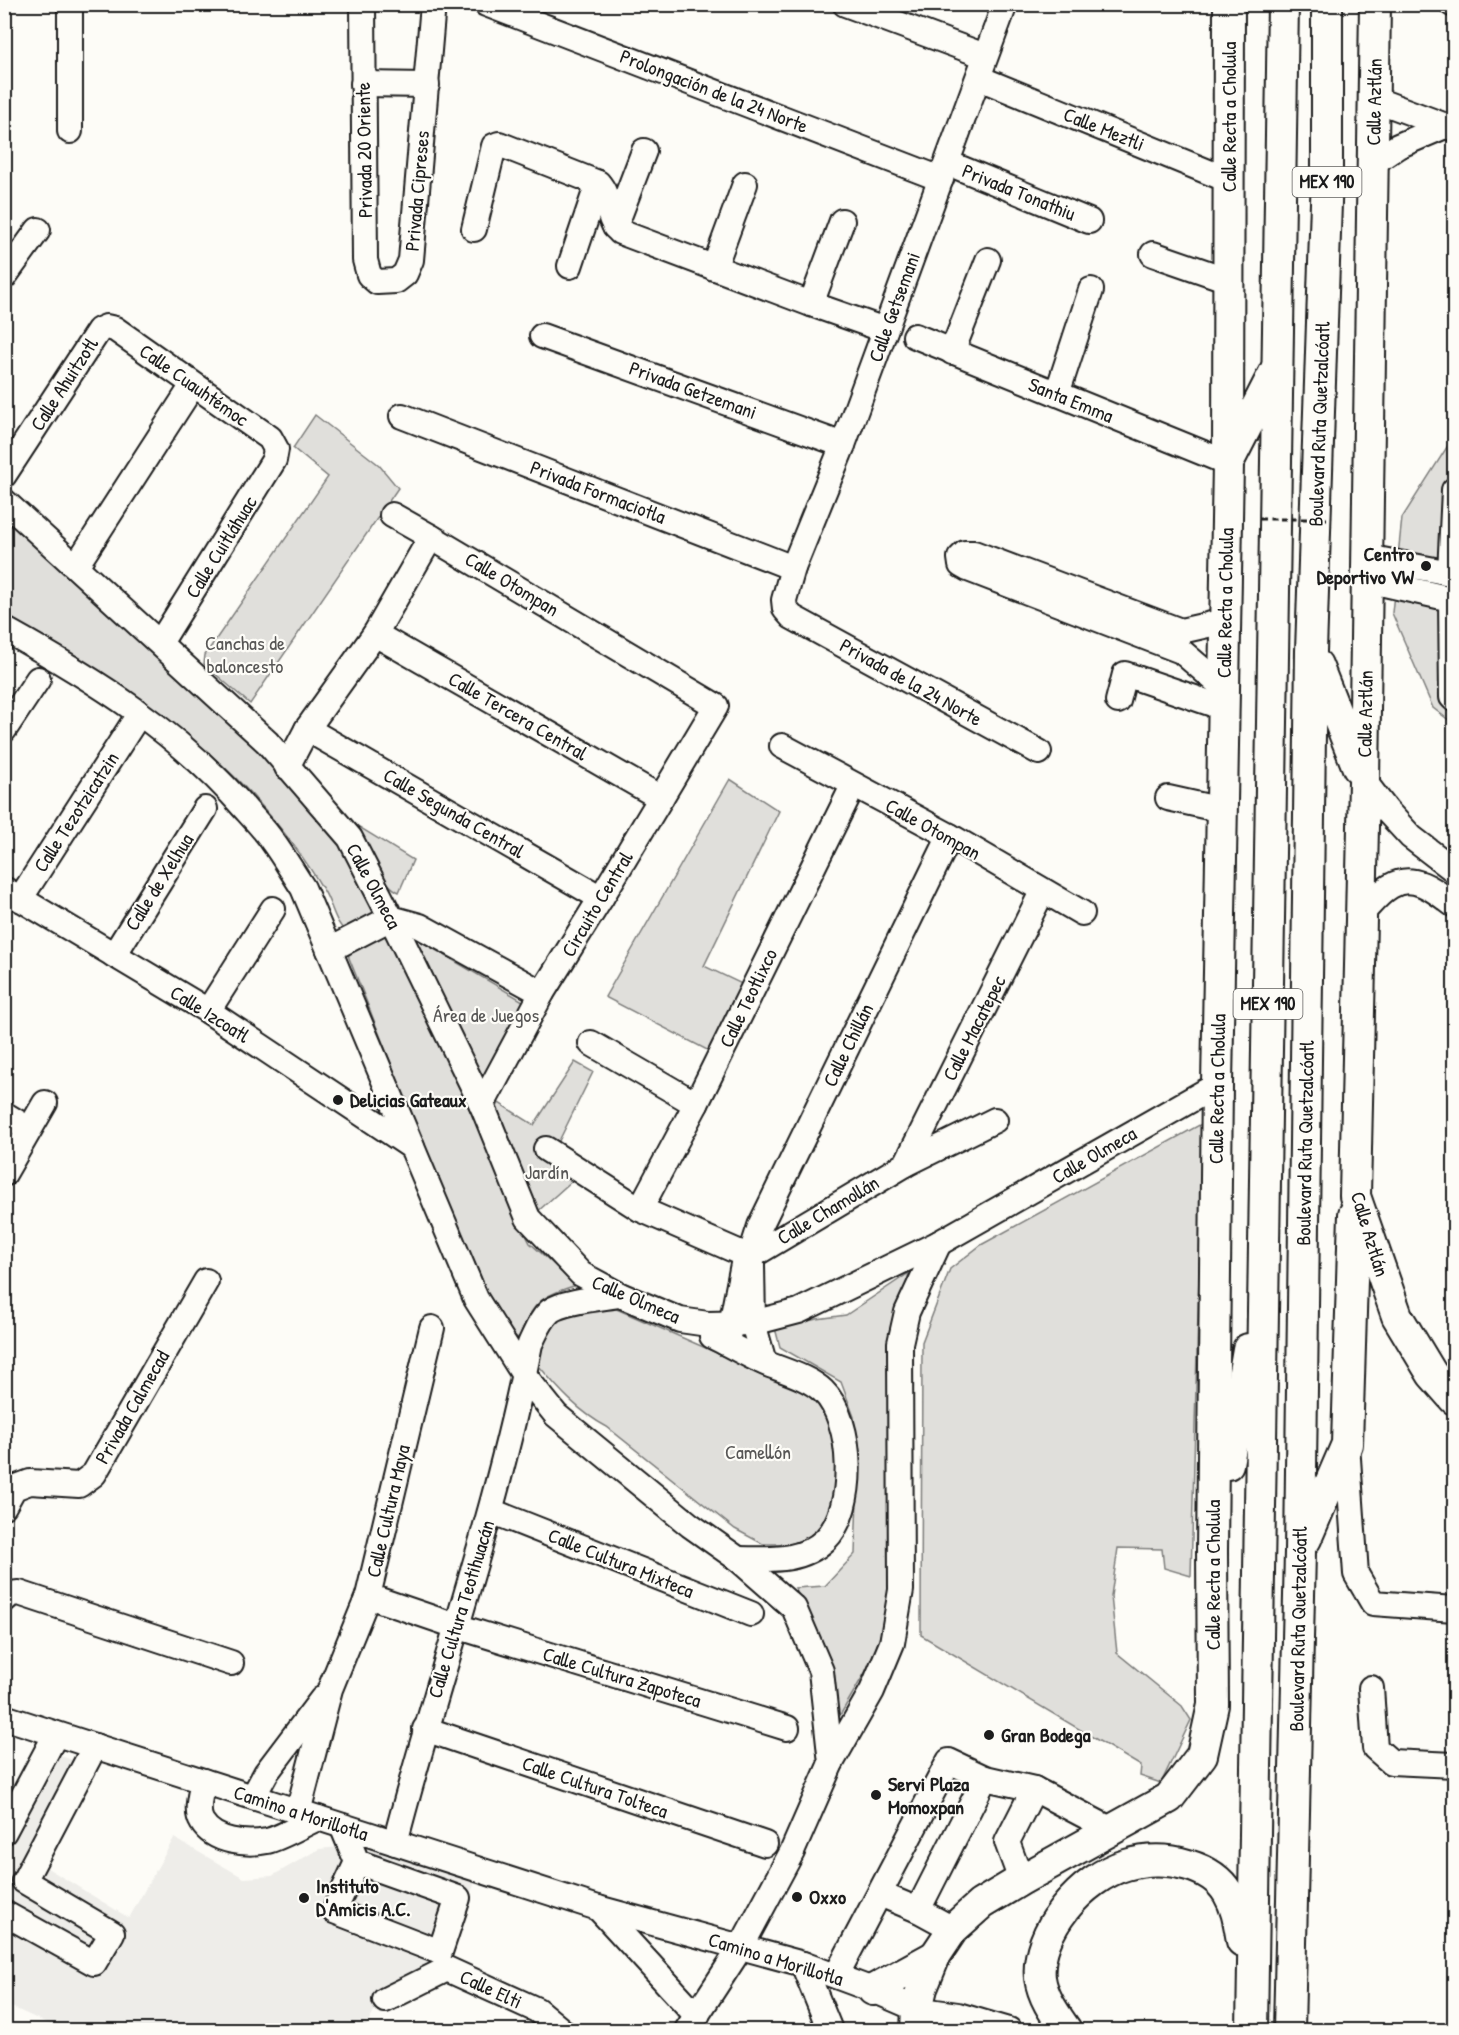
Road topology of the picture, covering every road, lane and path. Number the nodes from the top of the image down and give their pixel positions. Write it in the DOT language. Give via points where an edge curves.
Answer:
graph roads {
  1 [pos="70,4"];
  2 [pos="363,4"];
  3 [pos="433,4"];
  4 [pos="486,4"];
  5 [pos="845,4"];
  6 [pos="1005,4"];
  7 [pos="1229,4"];
  8 [pos="1283,4"];
  9 [pos="1327,4"];
  10 [pos="1375,4"];
  11 [pos="982,67"];
  12 [pos="363,84"];
  13 [pos="427,85"];
  14 [pos="1374,99"];
  15 [pos="1450,127"];
  16 [pos="70,131"];
  17 [pos="644,151"];
  18 [pos="1373,163"];
  19 [pos="945,171"];
  20 [pos="1228,180"];
  21 [pos="598,183"];
  22 [pos="745,184"];
  23 [pos="842,221"];
  24 [pos="1089,221"];
  25 [pos="615,227"];
  26 [pos="38,230"];
  27 [pos="474,230"];
  28 [pos="1154,254"];
  29 [pos="988,260"];
  30 [pos="570,266"];
  31 [pos="714,268"];
  32 [pos="5,274"];
  33 [pos="1228,280"];
  34 [pos="386,282"];
  35 [pos="1091,290"];
  36 [pos="810,304"];
  37 [pos="106,327"];
  38 [pos="885,330"];
  39 [pos="542,336"];
  40 [pos="915,336"];
  41 [pos="952,352"];
  42 [pos="1277,366"];
  43 [pos="193,385"];
  44 [pos="1057,394"];
  45 [pos="402,416"];
  46 [pos="843,445"];
  47 [pos="276,449"];
  48 [pos="1228,463"];
  49 [pos="4,474"];
  50 [pos="1455,490"];
  51 [pos="4,501"];
  52 [pos="392,515"];
  53 [pos="1258,519"];
  54 [pos="1327,519"];
  55 [pos="431,537"];
  56 [pos="76,566"];
  57 [pos="793,568"];
  58 [pos="1367,569"];
  59 [pos="785,609"];
  60 [pos="1225,621"];
  61 [pos="4,629"];
  62 [pos="375,634"];
  63 [pos="160,643"];
  64 [pos="1311,651"];
  65 [pos="38,679"];
  66 [pos="1224,698"];
  67 [pos="1455,699"];
  68 [pos="1118,701"];
  69 [pos="716,706"];
  70 [pos="132,725"];
  71 [pos="307,729"];
  72 [pos="4,730"];
  73 [pos="782,746"];
  74 [pos="1039,752"];
  75 [pos="287,767"];
  76 [pos="1364,782"];
  77 [pos="853,786"];
  78 [pos="661,798"];
  79 [pos="1168,798"];
  80 [pos="205,809"];
  81 [pos="1222,810"];
  82 [pos="950,836"];
  83 [pos="1455,870"];
  84 [pos="1042,892"];
  85 [pos="12,894"];
  86 [pos="601,898"];
  87 [pos="1455,905"];
  88 [pos="273,909"];
  89 [pos="1082,913"];
  90 [pos="1360,915"];
  91 [pos="392,918"];
  92 [pos="329,950"];
  93 [pos="114,955"];
  94 [pos="542,993"];
  95 [pos="208,1011"];
  96 [pos="591,1043"];
  97 [pos="1217,1085"];
  98 [pos="45,1103"];
  99 [pos="696,1104"];
  100 [pos="482,1105"];
  101 [pos="4,1114"];
  102 [pos="995,1120"];
  103 [pos="29,1129"];
  104 [pos="412,1147"];
  105 [pos="546,1149"];
  106 [pos="906,1164"];
  107 [pos="4,1174"];
  108 [pos="1355,1196"];
  109 [pos="640,1209"];
  110 [pos="939,1243"];
  111 [pos="750,1257"];
  112 [pos="1264,1257"];
  113 [pos="206,1281"];
  114 [pos="620,1295"];
  115 [pos="432,1328"];
  116 [pos="737,1330"];
  117 [pos="524,1375"];
  118 [pos="1455,1399"];
  119 [pos="1347,1444"];
  120 [pos="4,1506"];
  121 [pos="490,1511"];
  122 [pos="1212,1551"];
  123 [pos="1300,1552"];
  124 [pos="738,1559"];
  125 [pos="368,1596"];
  126 [pos="4,1600"];
  127 [pos="1455,1610"];
  128 [pos="751,1614"];
  129 [pos="456,1626"];
  130 [pos="231,1663"];
  131 [pos="1371,1688"];
  132 [pos="330,1689"];
  133 [pos="4,1718"];
  134 [pos="787,1728"];
  135 [pos="425,1730"];
  136 [pos="56,1734"];
  137 [pos="95,1746"];
  138 [pos="831,1763"];
  139 [pos="1455,1765"];
  140 [pos="985,1778"];
  141 [pos="202,1781"];
  142 [pos="1034,1789"];
  143 [pos="253,1797"];
  144 [pos="308,1815"];
  145 [pos="342,1826"];
  146 [pos="1112,1830"];
  147 [pos="4,1832"];
  148 [pos="395,1843"];
  149 [pos="765,1844"];
  150 [pos="357,1862"];
  151 [pos="1021,1880"];
  152 [pos="24,1881"];
  153 [pos="880,1894"];
  154 [pos="4,1901"];
  155 [pos="598,1908"];
  156 [pos="918,1910"];
  157 [pos="4,1913"];
  158 [pos="953,1929"];
  159 [pos="741,1947"];
  160 [pos="935,1956"];
  161 [pos="803,1964"];
  162 [pos="836,1976"];
  163 [pos="873,1990"];
  164 [pos="386,2000"];
  165 [pos="1252,2017"];
  166 [pos="692,2023"];
  167 [pos="915,2025"];
  168 [pos="561,2031"];
  169 [pos="830,2031"];
  170 [pos="947,2031"];
  171 [pos="1009,2031"];
  172 [pos="1065,2031"];
  173 [pos="1289,2031"];
  1 -- 16 [label="street"];
  2 -- 12 [label="street, Privada 20 Oriente"];
  3 -- 13 [label="street, Privada Cipreses"];
  4 -- 19 [label="street, Prolongación de la 24 Norte"];
  5 -- 11 [label="street, Calle Meztli"];
  6 -- 11 [label="street, Calle Getsemani"];
  7 -- 20 [label="main road, Calle Recta a Cholula"];
  8 -- 42 [label="main road, MEX 190"];
  9 -- 64 [label="main road, Boulevard Ruta Quetzalcóatl / MEX 190" via="1327,173"];
  10 -- 14 [label="main road, Calle Aztlán"];
  11 -- 19 [label="street, Calle Getsemani"];
  11 -- 20 [label="street, Calle Meztli"];
  12 -- 13 [label="street"];
  12 -- 34 [label="street, Privada 20 Oriente" via="366,260 369,276"];
  13 -- 34 [label="street, Privada Cipreses" via="411,260 405,274"];
  14 -- 15 [label="street"];
  14 -- 18 [label="main road, Calle Aztlán"];
  15 -- 18 [label="street" via="1398,146"];
  17 -- 25 [label="street"];
  18 -- 58 [label="main road, Calle Aztlán"];
  19 -- 24 [label="street, Privada Tonathiu"];
  19 -- 38 [label="street, Calle Getsemani"];
  20 -- 33 [label="main road, Calle Recta a Cholula"];
  21 -- 25 [label="street" via="604,190"];
  21 -- 27 [label="street" via="499,144 494,146"];
  21 -- 30 [label="street"];
  22 -- 31 [label="street"];
  23 -- 36 [label="street"];
  25 -- 31 [label="street"];
  26 -- 32 [label="street"];
  28 -- 33 [label="street"];
  29 -- 41 [label="street"];
  31 -- 36 [label="street"];
  33 -- 48 [label="main road, Calle Recta a Cholula"];
  35 -- 44 [label="street"];
  36 -- 38 [label="street"];
  37 -- 43 [label="street, Calle Cuauhtémoc" via="115,329"];
  37 -- 49 [label="street, Calle Ahuitzotl" via="99,330"];
  38 -- 46 [label="street, Calle Getsemani"];
  39 -- 46 [label="street, Privada Getzemani"];
  40 -- 41 [label="street, Santa Emma"];
  41 -- 44 [label="street, Santa Emma"];
  42 -- 48 [label="main road"];
  42 -- 112 [label="main road, MEX 190"];
  43 -- 47 [label="street, Calle Cuauhtémoc" via="270,438"];
  43 -- 56 [label="street"];
  44 -- 48 [label="street, Santa Emma"];
  45 -- 57 [label="street, Privada Formaciotla"];
  46 -- 57 [label="street, Calle Getsemani"];
  47 -- 63 [label="street, Calle Cuitláhuac" via="274,460"];
  48 -- 60 [label="main road, Calle Recta a Cholula"];
  50 -- 58 [label="street" via="1450,573"];
  51 -- 56 [label="street, Calle Olmeca"];
  52 -- 55 [label="street, Calle Otompan"];
  53 -- 54 [label="path, bridge"];
  55 -- 62 [label="street"];
  55 -- 69 [label="street, Calle Otompan"];
  56 -- 63 [label="street, Calle Olmeca"];
  57 -- 59 [label="street, Calle Getsemani"];
  58 -- 67 [label="street" via="1450,599"];
  58 -- 76 [label="main road, Calle Aztlán"];
  59 -- 74 [label="street, Privada de la 24 Norte" via="792,617"];
  60 -- 66 [label="main road, Calle Recta a Cholula"];
  60 -- 66 [label="street" via="1181,631 974,553 965,553 960,558 961,565 968,569 1181,651"];
  61 -- 92 [label="street" via="140,713 228,789 273,841 303,888"];
  62 -- 71 [label="street"];
  62 -- 78 [label="street, Calle Tercera Central"];
  63 -- 75 [label="street, Calle Olmeca" via="267,742"];
  64 -- 76 [label="main road"];
  64 -- 123 [label="main road, Boulevard Ruta Quetzalcóatl / MEX 190"];
  65 -- 72 [label="street"];
  66 -- 68 [label="street" via="1125,674"];
  66 -- 81 [label="main road, Calle Recta a Cholula"];
  69 -- 78 [label="street, Circuito Central"];
  70 -- 85 [label="street, Calle Tezotzicatzin"];
  71 -- 75 [label="street"];
  71 -- 86 [label="street, Calle Segunda Central"];
  73 -- 77 [label="street, Calle Otompan"];
  75 -- 91 [label="street, Calle Olmeca" via="350,838"];
  76 -- 83 [label="street" via="1411,837"];
  76 -- 90 [label="main road, Calle Aztlán"];
  77 -- 82 [label="street, Calle Otompan"];
  77 -- 99 [label="street, Calle Teotlixco"];
  78 -- 86 [label="street, Circuito Central"];
  79 -- 81 [label="street"];
  80 -- 93 [label="street, Calle de Xelhua"];
  81 -- 97 [label="main road, Calle Recta a Cholula"];
  82 -- 84 [label="street, Calle Otompan"];
  82 -- 111 [label="street, Calle Chillán" via="760,1226"];
  84 -- 89 [label="street, Calle Otompan"];
  84 -- 106 [label="street, Calle Macatepec"];
  85 -- 93 [label="street, Calle Izcoatl"];
  86 -- 94 [label="street, Circuito Central"];
  87 -- 90 [label="street" via="1431,888 1403,882 1391,886"];
  88 -- 95 [label="street"];
  90 -- 108 [label="main road, Calle Aztlán"];
  91 -- 92 [label="street"];
  91 -- 94 [label="street" via="420,926"];
  91 -- 100 [label="street, Calle Olmeca"];
  92 -- 104 [label="street"];
  93 -- 95 [label="street, Calle Izcoatl"];
  94 -- 100 [label="street, Circuito Central"];
  95 -- 104 [label="street, Calle Izcoatl"];
  96 -- 99 [label="street"];
  97 -- 110 [label="street, Calle Olmeca"];
  97 -- 122 [label="main road, Calle Recta a Cholula"];
  98 -- 103 [label="street"];
  99 -- 109 [label="street, Calle Teotlixco"];
  100 -- 114 [label="street, Calle Olmeca" via="528,1218 581,1274"];
  101 -- 103 [label="street"];
  102 -- 106 [label="street, Calle Chamollán"];
  103 -- 107 [label="street"];
  104 -- 117 [label="street" via="476,1299"];
  105 -- 109 [label="street"];
  106 -- 111 [label="street, Calle Chamollán"];
  108 -- 118 [label="main road, Calle Aztlán" via="1397,1316 1432,1374"];
  108 -- 119 [label="main road"];
  109 -- 111 [label="street"];
  110 -- 116 [label="street, Calle Olmeca" via="799,1311"];
  110 -- 138 [label="street" via="907,1312 900,1343 901,1590 892,1643 872,1691"];
  111 -- 116 [label="street, Calle Chillán" via="753,1268"];
  112 -- 122 [label="main road"];
  112 -- 165 [label="main road, MEX 190"];
  113 -- 120 [label="street, Privada Calmecad" via="94,1474 79,1485 30,1482 14,1488"];
  114 -- 116 [label="street, Calle Olmeca" via="680,1320"];
  114 -- 117 [label="street, Calle Cultura Teotihuacán" via="577,1301 551,1310 530,1344"];
  115 -- 125 [label="street, Calle Cultura Maya"];
  116 -- 124 [label="street, Calle Chillán" via="764,1362 811,1382 832,1401 846,1451 842,1511 824,1540 786,1560"];
  117 -- 121 [label="street, Calle Cultura Teotihuacán"];
  117 -- 124 [label="street" via="556,1415 690,1525"];
  119 -- 123 [label="main road"];
  119 -- 127 [label="street" via="1356,1574 1373,1604"];
  121 -- 128 [label="street, Calle Cultura Mixteca"];
  121 -- 129 [label="street, Calle Cultura Teotihuacán"];
  122 -- 146 [label="main road, Calle Recta a Cholula" via="1213,1705 1202,1755 1169,1798"];
  123 -- 173 [label="main road, Boulevard Ruta Quetzalcóatl / MEX 190"];
  124 -- 138 [label="street" via="794,1608 820,1671"];
  125 -- 129 [label="street, Calle Cultura Zapoteca"];
  125 -- 132 [label="street, Calle Cultura Maya"];
  126 -- 130 [label="street" via="19,1593"];
  129 -- 134 [label="street, Calle Cultura Zapoteca"];
  129 -- 135 [label="street, Calle Cultura Teotihuacán"];
  131 -- 139 [label="street" via="1375,1748 1391,1762"];
  132 -- 143 [label="street, Calle Cultura Maya" via="266,1773"];
  132 -- 144 [label="street, Calle Cultura Maya"];
  133 -- 136 [label="street, Camino a Morillotla"];
  135 -- 148 [label="street, Calle Cultura Teotihuacán"];
  135 -- 149 [label="street, Calle Cultura Tolteca"];
  136 -- 137 [label="street, Camino a Morillotla"];
  136 -- 147 [label="street"];
  137 -- 141 [label="street, Camino a Morillotla"];
  137 -- 152 [label="street"];
  138 -- 159 [label="street" via="792,1852"];
  140 -- 142 [label="street"];
  140 -- 153 [label="street" via="949,1761"];
  140 -- 156 [label="street"];
  141 -- 143 [label="street, Camino a Morillotla"];
  141 -- 144 [label="street" via="202,1822 227,1840 268,1841"];
  142 -- 146 [label="street"];
  142 -- 151 [label="street" via="1007,1842"];
  143 -- 144 [label="street, Camino a Morillotla"];
  144 -- 145 [label="street, Camino a Morillotla"];
  145 -- 148 [label="street, Camino a Morillotla"];
  145 -- 150 [label="street"];
  146 -- 151 [label="main road, Calle Recta a Cholula"];
  148 -- 155 [label="street, Camino a Morillotla"];
  150 -- 150 [label="street" via="458,1899 440,1952 334,1911"];
  151 -- 158 [label="main road, Calle Recta a Cholula" via="981,1905"];
  152 -- 154 [label="street"];
  152 -- 157 [label="street" via="112,1933 94,1963"];
  153 -- 156 [label="street"];
  153 -- 162 [label="street"];
  155 -- 159 [label="street, Camino a Morillotla"];
  155 -- 166 [label="street, Camino a Morillotla"];
  156 -- 158 [label="street"];
  158 -- 160 [label="main road, Calle Recta a Cholula"];
  159 -- 161 [label="street, Camino a Morillotla"];
  159 -- 166 [label="street"];
  160 -- 163 [label="main road"];
  160 -- 167 [label="main road, Calle Recta a Cholula" via="922,1988"];
  161 -- 162 [label="street, Camino a Morillotla"];
  161 -- 169 [label="street"];
  162 -- 163 [label="street, Camino a Morillotla"];
  163 -- 167 [label="street, Camino a Morillotla"];
  164 -- 168 [label="street, Calle Elti" via="447,1969 537,2010"];
  165 -- 172 [label="main road" via="1239,1923 1227,1892 1217,1879 1200,1868 1148,1860 1124,1865 1093,1882 1053,1926 1040,1976 1043,1992"];
  167 -- 170 [label="street"];
  167 -- 171 [label="street" via="958,2015"];
}
